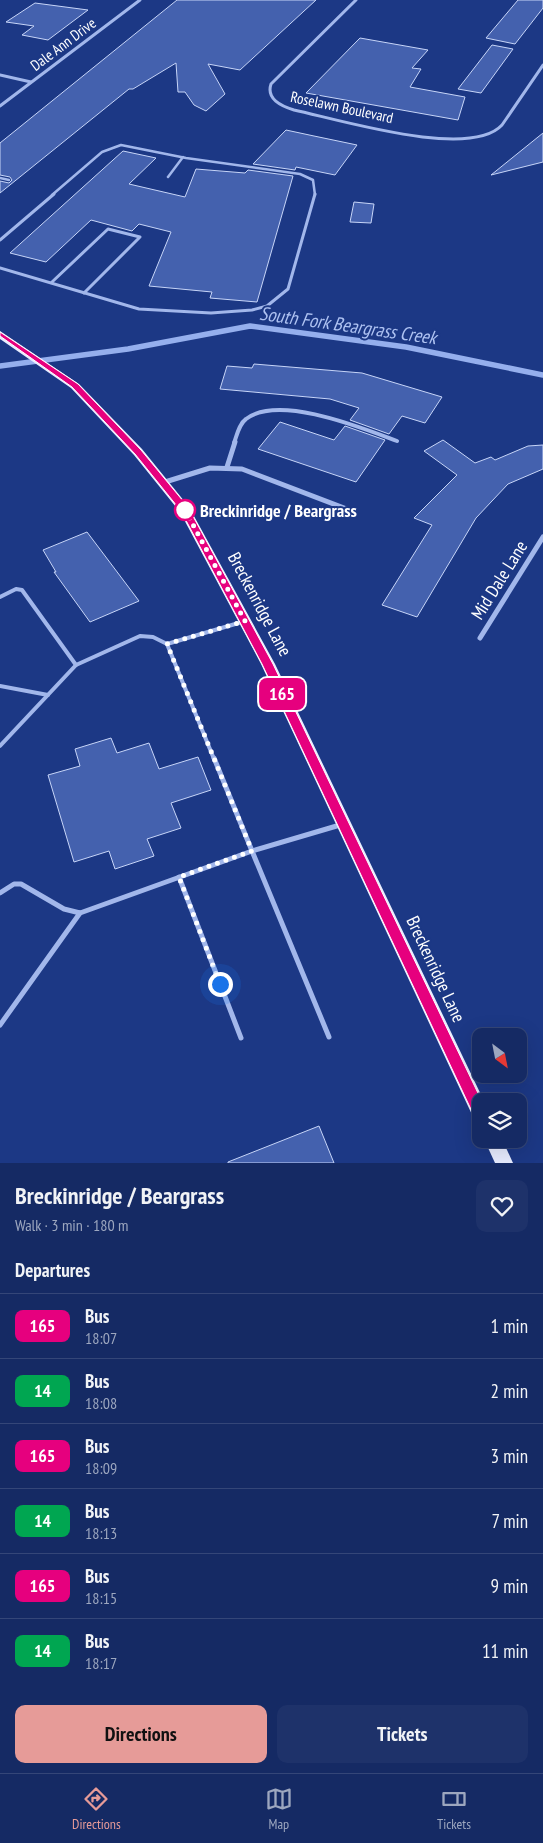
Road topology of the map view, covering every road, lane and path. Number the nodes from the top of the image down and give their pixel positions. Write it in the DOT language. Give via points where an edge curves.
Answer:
graph roads {
  1 [pos="140,0"];
  2 [pos="356,0"];
  3 [pos="543,65"];
  4 [pos="0,75"];
  5 [pos="31,82"];
  6 [pos="0,106"];
  7 [pos="183,157"];
  8 [pos="168,177"];
  9 [pos="0,178"];
  10 [pos="9,180"];
  11 [pos="0,240"];
  12 [pos="0,268"];
  13 [pos="52,282"];
  14 [pos="84,293"];
  15 [pos="2,335"];
  16 [pos="397,441"];
  17 [pos="227,467"];
  18 [pos="165,482"];
  19 [pos="352,511"];
  20 [pos="543,537"];
  21 [pos="0,597"];
  22 [pos="245,621"];
  23 [pos="480,638"];
  24 [pos="167,644"];
  25 [pos="76,665"];
  26 [pos="0,686"];
  27 [pos="48,695"];
  28 [pos="0,746"];
  29 [pos="345,824"];
  30 [pos="252,851"];
  31 [pos="179,877"];
  32 [pos="0,893"];
  33 [pos="80,913"];
  34 [pos="0,1025"];
  35 [pos="330,1037"];
  36 [pos="241,1038"];
  37 [pos="472,1096"];
  38 [pos="496,1148"];
  39 [pos="504,1163"];
  1 -- 5 [label="street, Dale Ann Drive"];
  2 -- 3 [label="street, Roselawn Boulevard" via="271,84 268,90 274,101 305,112 443,140 469,141 485,138 498,130"];
  4 -- 5 [label="street"];
  5 -- 6 [label="street, Dale Ann Drive"];
  7 -- 8 [label="lane"];
  7 -- 11 [label="lane" via="121,145 102,152"];
  7 -- 14 [label="lane" via="285,171 313,180 316,191 288,289 267,306 211,313 139,309"];
  9 -- 10 [label="lane"];
  12 -- 13 [label="lane"];
  13 -- 14 [label="lane"];
  13 -- 14 [label="lane" via="108,229 140,237"];
  15 -- 18 [label="main road, Breckenridge Lane" via="75,386"];
  16 -- 17 [label="street" via="332,418 263,411 242,422"];
  17 -- 18 [label="street" via="210,468"];
  17 -- 19 [label="street" via="242,469"];
  18 -- 22 [label="main road, Breckenridge Lane" via="185,510"];
  20 -- 23 [label="street, Mid Dale Lane"];
  21 -- 25 [label="lane" via="16,589 22,590"];
  22 -- 24 [label="lane"];
  22 -- 29 [label="main road, Breckenridge Lane"];
  24 -- 25 [label="lane" via="153,637 140,636"];
  24 -- 30 [label="lane"];
  25 -- 27 [label="lane"];
  26 -- 27 [label="lane"];
  27 -- 28 [label="lane"];
  29 -- 30 [label="lane"];
  29 -- 37 [label="main road, Breckenridge Lane"];
  30 -- 31 [label="lane"];
  30 -- 35 [label="lane"];
  31 -- 33 [label="lane"];
  31 -- 36 [label="lane"];
  32 -- 33 [label="lane" via="14,884 22,884 64,909"];
  33 -- 34 [label="lane"];
  38 -- 39 [label="main road"];
}
